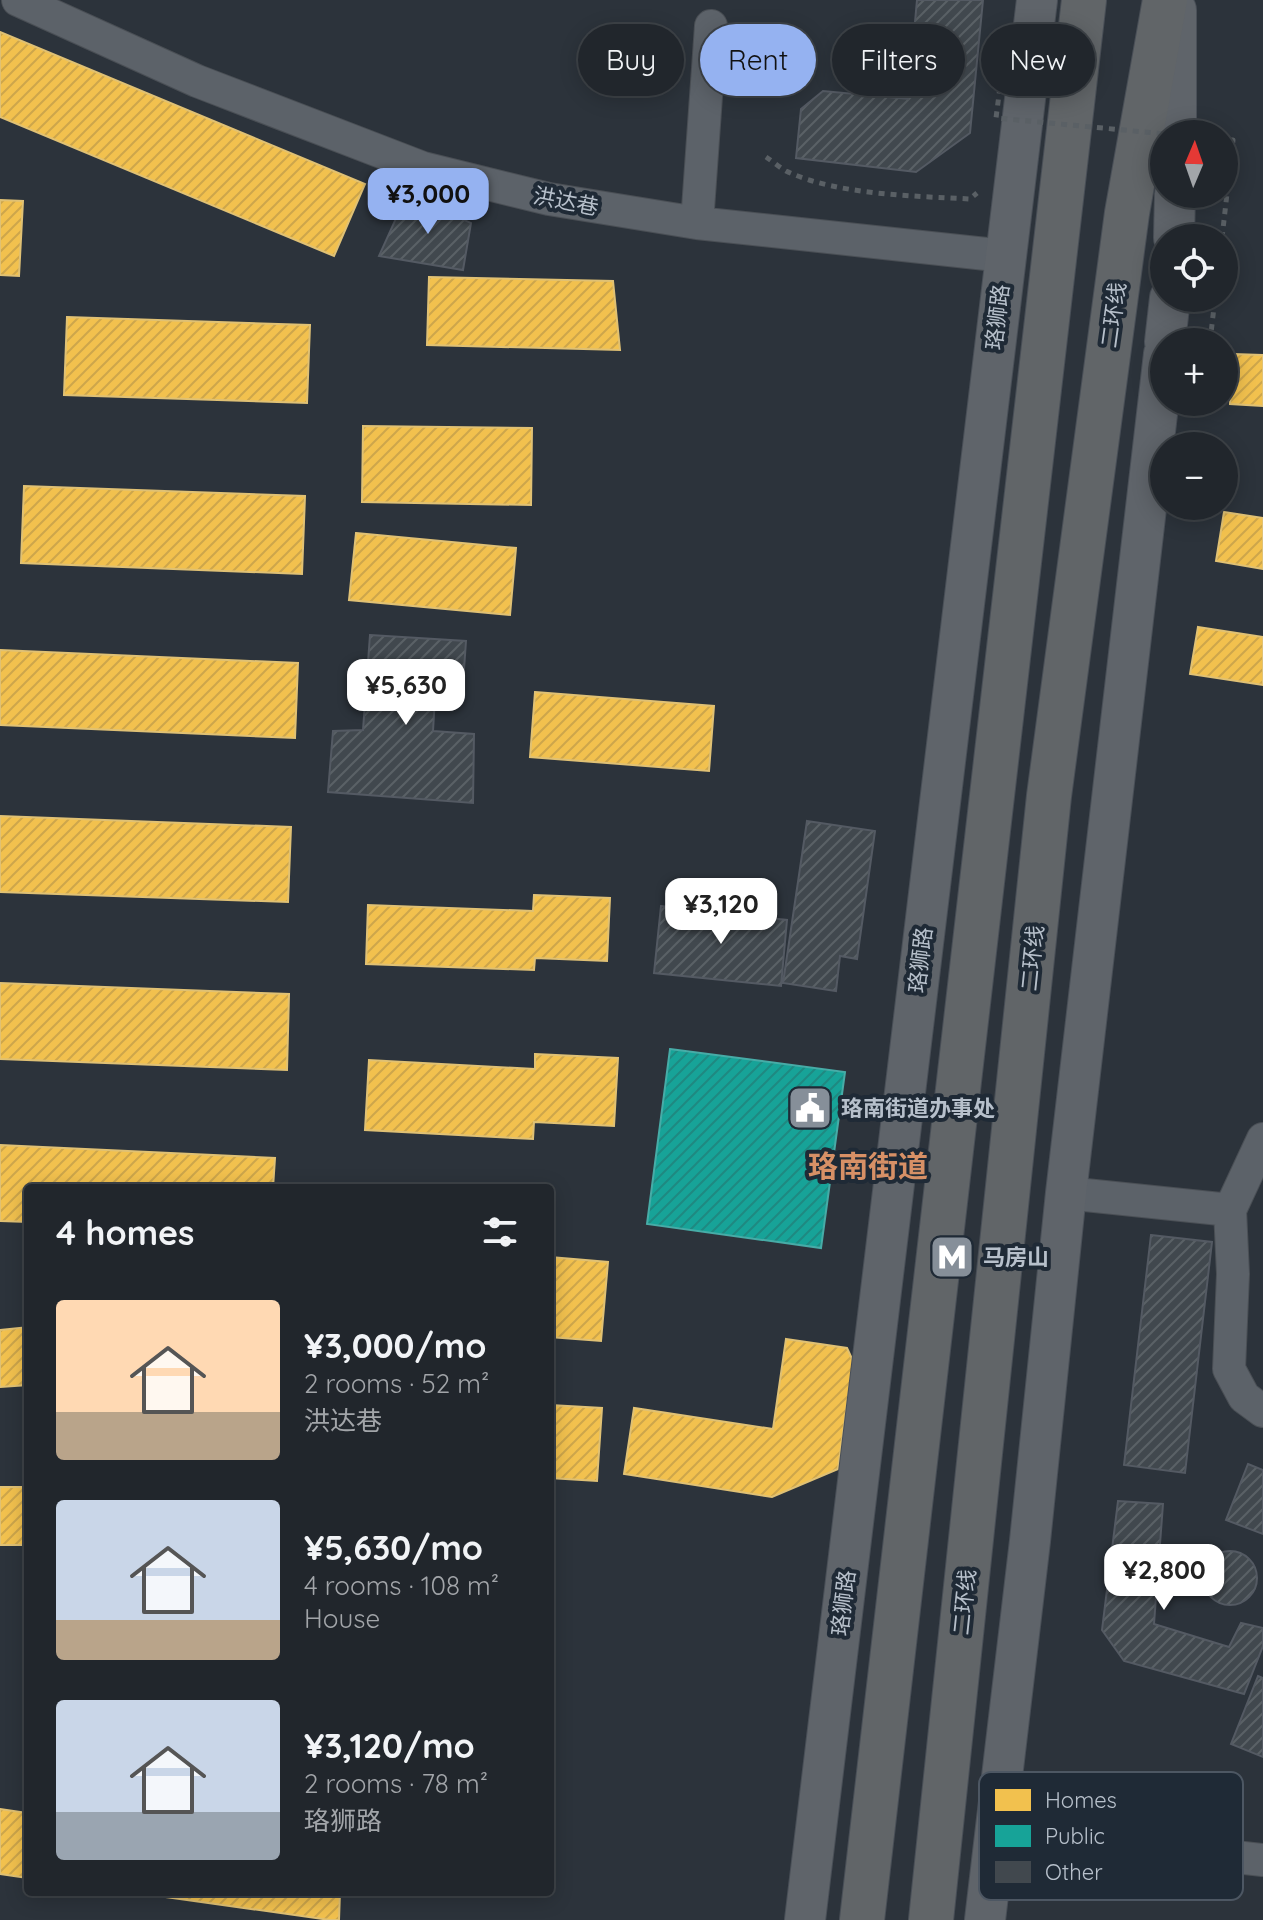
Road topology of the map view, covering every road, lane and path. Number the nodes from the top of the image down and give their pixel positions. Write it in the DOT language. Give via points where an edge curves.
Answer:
graph roads {
  1 [pos="18,0"];
  2 [pos="1037,0"];
  3 [pos="1084,0"];
  4 [pos="1165,0"];
  5 [pos="1176,0"];
  6 [pos="706,96"];
  7 [pos="999,96"];
  8 [pos="1176,120"];
  9 [pos="1150,132"];
  10 [pos="766,157"];
  11 [pos="980,190"];
  12 [pos="697,223"];
  13 [pos="1005,256"];
  14 [pos="1157,416"];
  15 [pos="1263,1139"];
  16 [pos="1066,1193"];
  17 [pos="1230,1210"];
  18 [pos="1263,1411"];
  19 [pos="1001,1772"];
  20 [pos="1243,1858"];
  21 [pos="1263,1860"];
  22 [pos="987,1900"];
  23 [pos="805,1920"];
  24 [pos="862,1920"];
  25 [pos="931,1920"];
  26 [pos="985,1920"];
  1 -- 12 [label="street, 洪达巷" via="197,81 423,168 549,199"];
  2 -- 13 [label="main road, 珞狮路"];
  3 -- 24 [label="highway"];
  4 -- 25 [label="highway, 二环线" via="1127,213 1049,796"];
  5 -- 8 [label="main road"];
  6 -- 12 [label="street"];
  7 -- 9 [label="path, bridge" via="996,118"];
  10 -- 11 [label="path" via="817,183 886,194 970,199"];
  12 -- 13 [label="street, 洪达巷"];
  13 -- 23 [label="main road, 珞狮路"];
  14 -- 16 [label="main road"];
  15 -- 17 [label="street"];
  16 -- 17 [label="street"];
  16 -- 19 [label="main road"];
  17 -- 18 [label="street" via="1229,1369 1244,1397"];
  20 -- 21 [label="street"];
  22 -- 26 [label="main road"];
}
